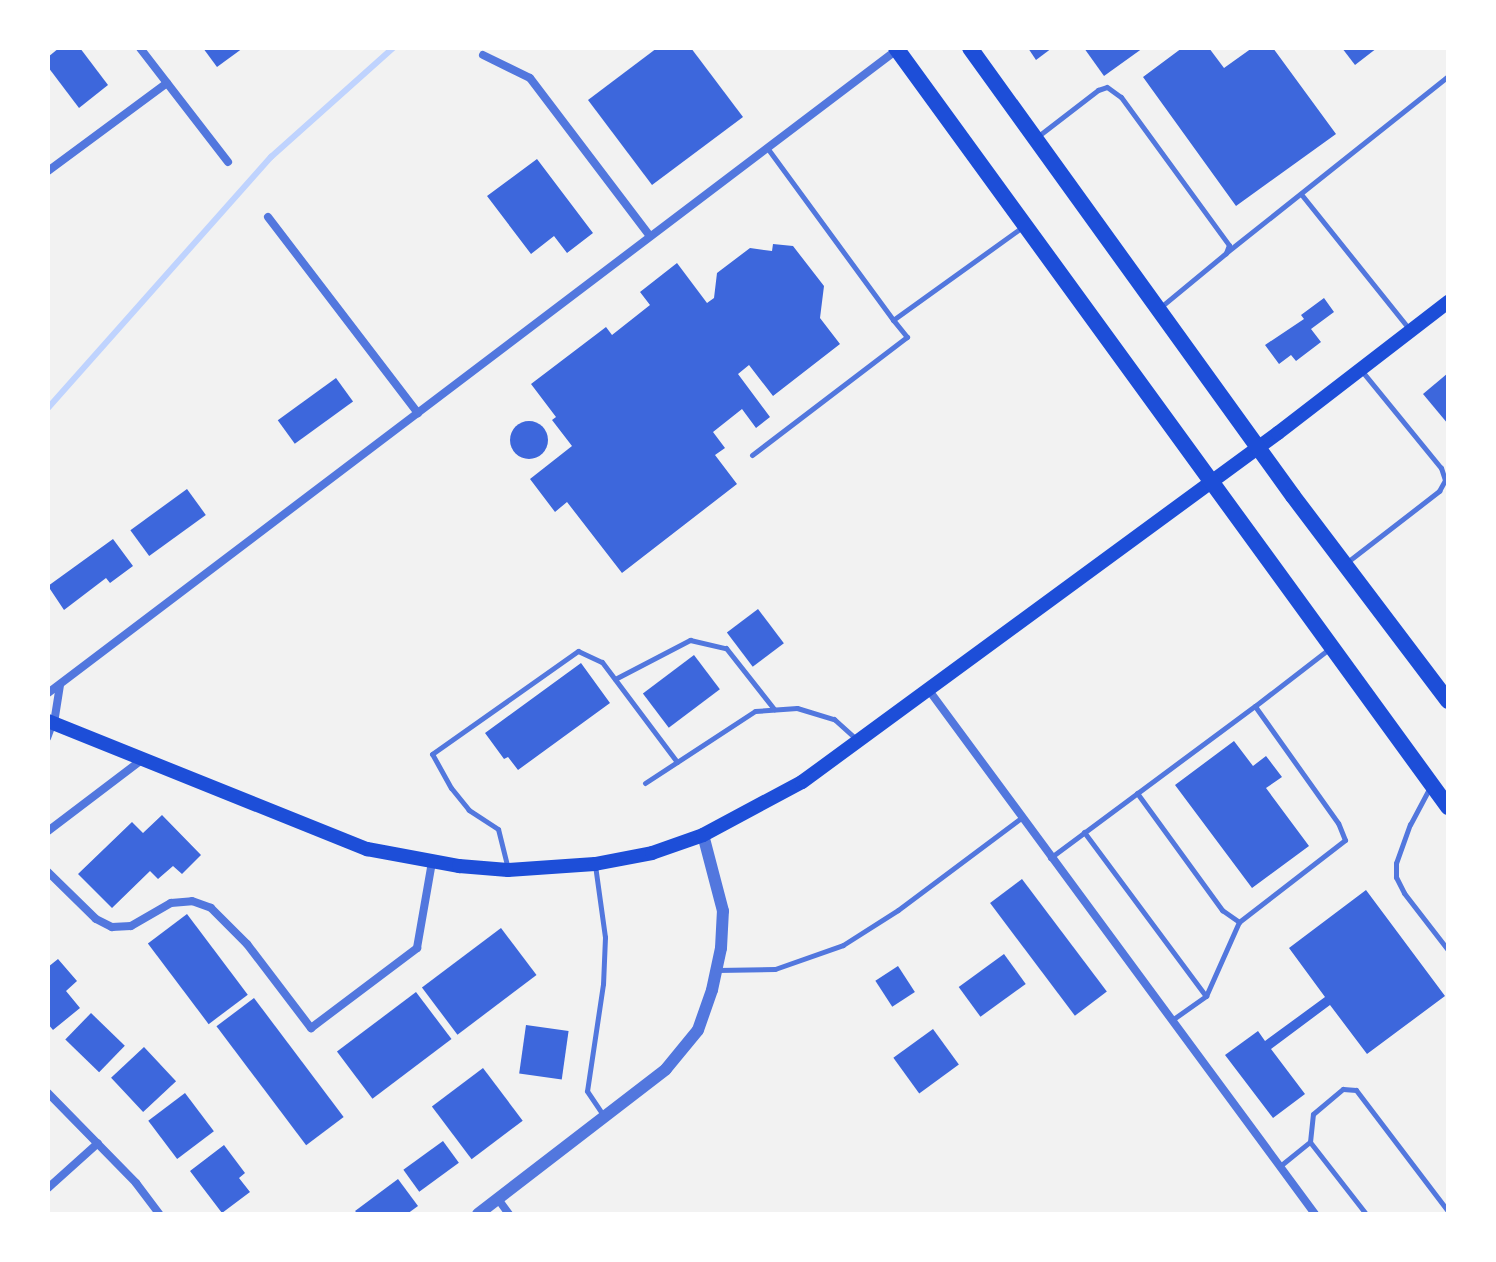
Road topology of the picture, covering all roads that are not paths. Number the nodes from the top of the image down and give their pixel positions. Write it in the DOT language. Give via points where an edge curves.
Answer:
graph roads {
  1 [pos="140,48"];
  2 [pos="970,48"];
  3 [pos="897,49"];
  4 [pos="483,55"];
  5 [pos="1448,76"];
  6 [pos="167,83"];
  7 [pos="1035,139"];
  8 [pos="767,148"];
  9 [pos="228,162"];
  10 [pos="48,171"];
  11 [pos="1301,193"];
  12 [pos="268,217"];
  13 [pos="1025,225"];
  14 [pos="650,236"];
  15 [pos="1226,253"];
  16 [pos="1448,302"];
  17 [pos="1158,309"];
  18 [pos="893,320"];
  19 [pos="1410,331"];
  20 [pos="1360,370"];
  21 [pos="418,413"];
  22 [pos="1258,447"];
  23 [pos="752,455"];
  24 [pos="1209,483"];
  25 [pos="1344,564"];
  26 [pos="1331,648"];
  27 [pos="615,679"];
  28 [pos="60,685"];
  29 [pos="928,689"];
  30 [pos="48,693"];
  31 [pos="1448,701"];
  32 [pos="1255,706"];
  33 [pos="774,709"];
  34 [pos="51,722"];
  35 [pos="48,738"];
  36 [pos="857,741"];
  37 [pos="143,759"];
  38 [pos="677,762"];
  39 [pos="645,783"];
  40 [pos="1432,785"];
  41 [pos="1137,793"];
  42 [pos="1448,807"];
  43 [pos="1021,818"];
  44 [pos="48,831"];
  45 [pos="1084,832"];
  46 [pos="703,835"];
  47 [pos="1050,858"];
  48 [pos="432,862"];
  49 [pos="595,864"];
  50 [pos="508,870"];
  51 [pos="48,872"];
  52 [pos="1239,922"];
  53 [pos="1448,950"];
  54 [pos="716,970"];
  55 [pos="1206,996"];
  56 [pos="1171,1021"];
  57 [pos="48,1093"];
  58 [pos="604,1117"];
  59 [pos="1310,1142"];
  60 [pos="98,1143"];
  61 [pos="1280,1166"];
  62 [pos="48,1188"];
  63 [pos="498,1199"];
  64 [pos="1448,1211"];
  65 [pos="159,1214"];
  66 [pos="478,1214"];
  67 [pos="509,1214"];
  68 [pos="1315,1214"];
  69 [pos="1366,1214"];
  1 -- 6 [label="street"];
  2 -- 7 [label="main road"];
  3 -- 8 [label="street"];
  3 -- 13 [label="main road"];
  4 -- 14 [label="street" via="530,78"];
  5 -- 11 [label="lane"];
  6 -- 9 [label="street"];
  6 -- 10 [label="street"];
  7 -- 15 [label="lane" via="1107,87 1121,97 1229,245"];
  7 -- 17 [label="main road"];
  8 -- 14 [label="street"];
  8 -- 18 [label="lane"];
  11 -- 15 [label="lane"];
  11 -- 19 [label="lane"];
  12 -- 21 [label="street"];
  13 -- 18 [label="lane"];
  13 -- 24 [label="main road"];
  14 -- 21 [label="street"];
  15 -- 17 [label="lane"];
  16 -- 19 [label="main road"];
  17 -- 22 [label="main road"];
  18 -- 23 [label="lane" via="907,337"];
  19 -- 20 [label="main road"];
  20 -- 22 [label="main road"];
  20 -- 25 [label="lane" via="1441,468 1445,480 1439,491"];
  21 -- 28 [label="street"];
  22 -- 24 [label="main road"];
  22 -- 25 [label="main road"];
  24 -- 26 [label="main road"];
  24 -- 29 [label="main road"];
  25 -- 31 [label="main road"];
  26 -- 32 [label="lane"];
  26 -- 40 [label="main road"];
  27 -- 33 [label="lane" via="690,640 726,648"];
  27 -- 38 [label="lane"];
  27 -- 50 [label="lane" via="602,662 578,651 432,754 469,810 498,829"];
  28 -- 30 [label="street"];
  28 -- 34 [label="street"];
  29 -- 36 [label="main road"];
  29 -- 43 [label="street"];
  32 -- 41 [label="lane"];
  32 -- 52 [label="lane" via="1345,840"];
  33 -- 36 [label="lane" via="797,708 834,719"];
  33 -- 38 [label="lane" via="755,711"];
  34 -- 35 [label="lane"];
  34 -- 37 [label="main road"];
  36 -- 46 [label="main road" via="802,782"];
  37 -- 44 [label="street"];
  37 -- 48 [label="main road" via="318,832"];
  38 -- 39 [label="lane"];
  40 -- 42 [label="main road"];
  40 -- 53 [label="lane" via="1410,824 1396,877"];
  41 -- 45 [label="lane"];
  41 -- 52 [label="lane" via="1222,910"];
  43 -- 47 [label="street"];
  43 -- 54 [label="lane" via="843,945 775,969"];
  45 -- 47 [label="lane"];
  45 -- 55 [label="lane"];
  46 -- 49 [label="main road" via="652,853"];
  46 -- 54 [label="street" via="723,911"];
  47 -- 56 [label="street"];
  48 -- 50 [label="main road"];
  48 -- 51 [label="street" via="417,948 311,1028 247,944 211,908 192,901 171,903 131,926 112,927 96,919"];
  49 -- 50 [label="main road"];
  49 -- 58 [label="lane" via="605,937 587,1091"];
  52 -- 55 [label="lane"];
  54 -- 58 [label="street" via="698,1030 666,1069"];
  55 -- 56 [label="lane"];
  56 -- 61 [label="street"];
  57 -- 60 [label="street"];
  58 -- 63 [label="street"];
  59 -- 61 [label="lane"];
  59 -- 64 [label="lane" via="1313,1114 1343,1089 1356,1090"];
  59 -- 69 [label="lane"];
  60 -- 62 [label="street"];
  60 -- 65 [label="street"];
  61 -- 68 [label="street"];
  63 -- 66 [label="street"];
  63 -- 67 [label="street"];
}
